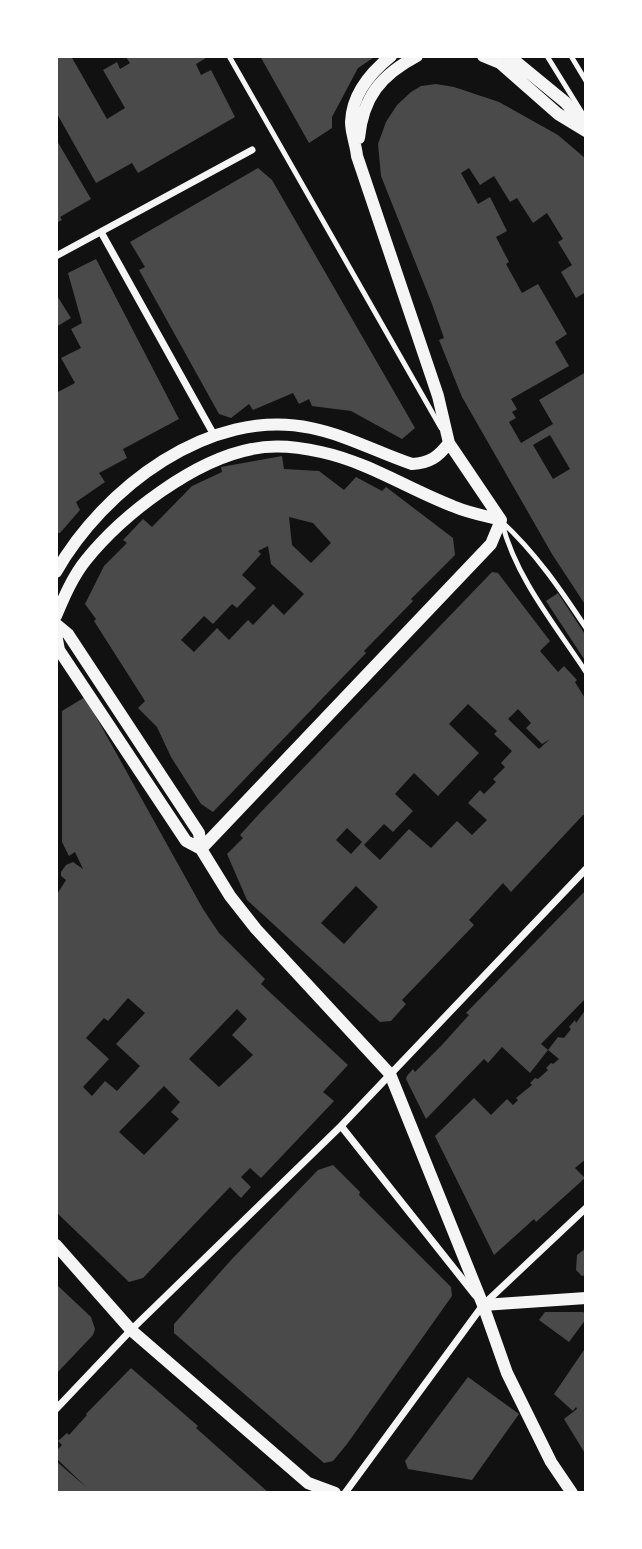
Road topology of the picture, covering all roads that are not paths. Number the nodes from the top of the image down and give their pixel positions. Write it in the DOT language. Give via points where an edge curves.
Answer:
graph roads {
  1 [pos="229,56"];
  2 [pos="391,56"];
  3 [pos="417,56"];
  4 [pos="483,56"];
  5 [pos="509,56"];
  6 [pos="547,56"];
  7 [pos="571,56"];
  8 [pos="586,81"];
  9 [pos="586,120"];
  10 [pos="586,126"];
  11 [pos="586,131"];
  12 [pos="252,150"];
  13 [pos="358,156"];
  14 [pos="101,232"];
  15 [pos="56,256"];
  16 [pos="214,435"];
  17 [pos="449,443"];
  18 [pos="390,456"];
  19 [pos="384,475"];
  20 [pos="119,495"];
  21 [pos="134,512"];
  22 [pos="501,520"];
  23 [pos="56,572"];
  24 [pos="56,616"];
  25 [pos="56,624"];
  26 [pos="586,628"];
  27 [pos="56,634"];
  28 [pos="586,672"];
  29 [pos="201,849"];
  30 [pos="586,869"];
  31 [pos="390,1074"];
  32 [pos="341,1126"];
  33 [pos="586,1208"];
  34 [pos="56,1245"];
  35 [pos="586,1298"];
  36 [pos="483,1305"];
  37 [pos="131,1330"];
  38 [pos="56,1409"];
  39 [pos="335,1493"];
  40 [pos="345,1493"];
  41 [pos="572,1493"];
  1 -- 17 [label="lane"];
  2 -- 13 [label="street" via="359,93 351,121"];
  3 -- 13 [label="street" via="396,67 375,88 360,121"];
  4 -- 11 [label="street" via="500,63 558,114"];
  5 -- 10 [label="street" via="565,102"];
  6 -- 9 [label="lane"];
  7 -- 8 [label="lane"];
  12 -- 14 [label="street"];
  13 -- 17 [label="street" via="438,396"];
  14 -- 15 [label="street"];
  14 -- 16 [label="street"];
  16 -- 18 [label="street" via="268,425 310,427"];
  16 -- 20 [label="street" via="179,451"];
  17 -- 18 [label="street" via="438,457 423,464"];
  17 -- 22 [label="street"];
  18 -- 19 [label="street"];
  19 -- 21 [label="street" via="323,452 271,446 207,466"];
  19 -- 22 [label="street" via="456,508"];
  20 -- 21 [label="street"];
  20 -- 23 [label="street" via="71,545"];
  21 -- 24 [label="street" via="84,562"];
  22 -- 26 [label="lane" via="551,577"];
  22 -- 28 [label="lane" via="508,548"];
  22 -- 29 [label="street" via="491,544"];
  25 -- 29 [label="street" via="68,634 199,833"];
  27 -- 29 [label="street" via="59,650 186,841"];
  29 -- 31 [label="street" via="256,929"];
  30 -- 31 [label="street"];
  31 -- 32 [label="street"];
  31 -- 36 [label="street"];
  32 -- 36 [label="street"];
  32 -- 37 [label="street"];
  33 -- 36 [label="street"];
  34 -- 37 [label="street"];
  35 -- 36 [label="street"];
  36 -- 40 [label="street"];
  36 -- 41 [label="street" via="507,1373 551,1462"];
  37 -- 38 [label="street"];
  37 -- 39 [label="street" via="308,1483"];
}
